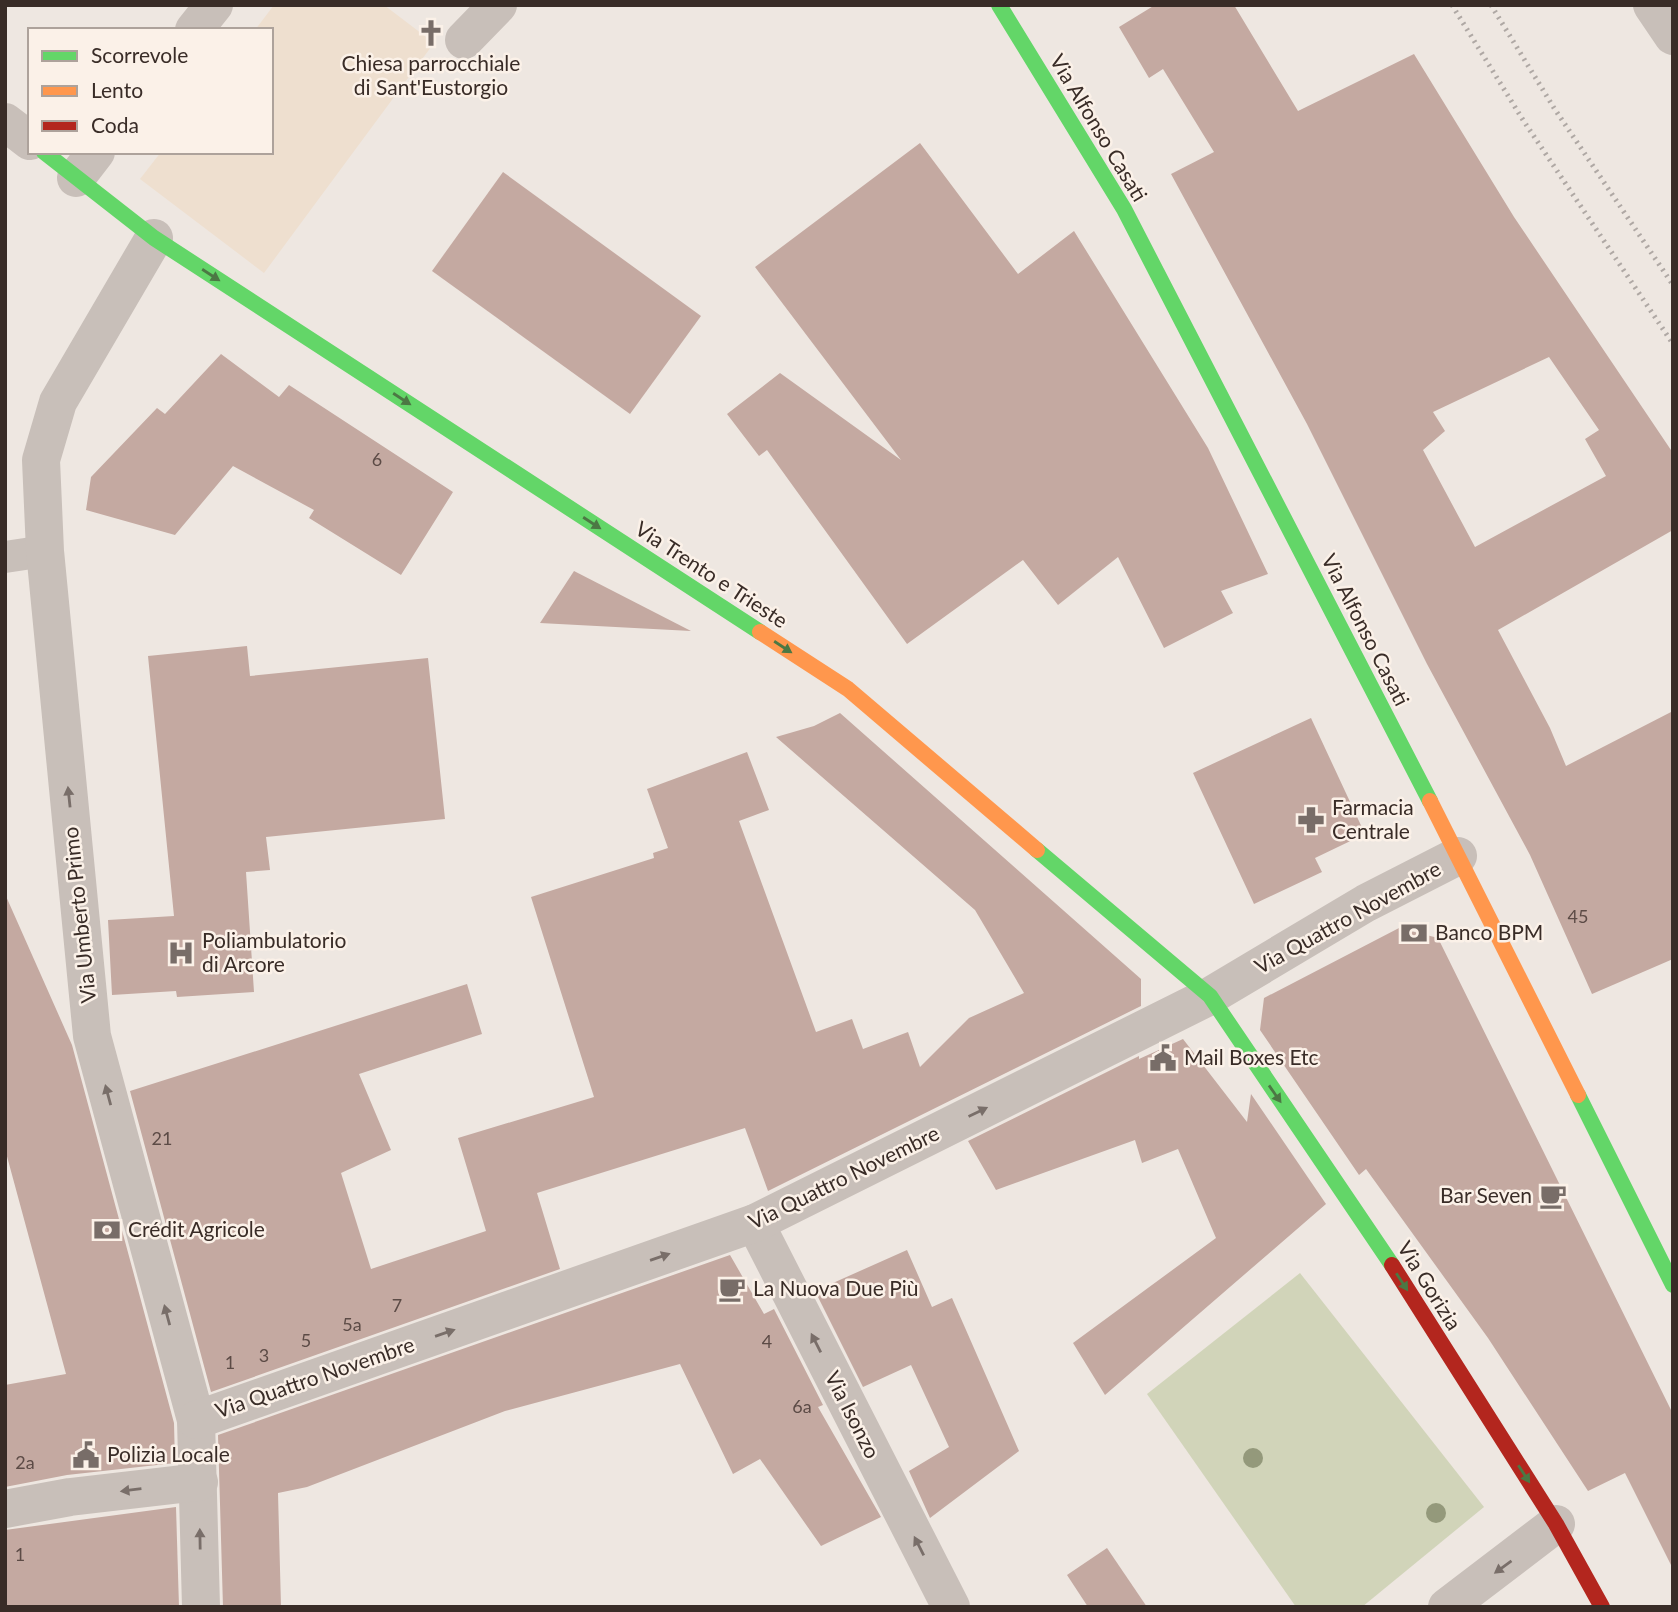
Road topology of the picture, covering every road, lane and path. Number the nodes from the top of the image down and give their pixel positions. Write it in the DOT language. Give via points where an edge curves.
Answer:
graph roads {
  1 [pos="214,5"];
  2 [pos="498,5"];
  3 [pos="999,5"];
  4 [pos="1652,5"];
  5 [pos="196,28"];
  6 [pos="1673,36"];
  7 [pos="464,40"];
  8 [pos="5,122"];
  9 [pos="28,139"];
  10 [pos="50,154"];
  11 [pos="86,165"];
  12 [pos="154,238"];
  13 [pos="45,551"];
  14 [pos="5,557"];
  15 [pos="1458,856"];
  16 [pos="1210,996"];
  17 [pos="755,1223"];
  18 [pos="1673,1284"];
  19 [pos="196,1420"];
  20 [pos="199,1482"];
  21 [pos="5,1509"];
  22 [pos="1556,1524"];
  23 [pos="201,1607"];
  24 [pos="951,1607"];
  25 [pos="1447,1607"];
  26 [pos="1602,1607"];
  1 -- 5 [label="street"];
  2 -- 7 [label="street"];
  3 -- 15 [label="street, Via Alfonso Casati" via="1124,209"];
  4 -- 6 [label="street"];
  8 -- 9 [label="street"];
  10 -- 11 [label="street, Via Trento e Trieste"];
  11 -- 12 [label="street, Via Trento e Trieste"];
  12 -- 13 [label="street, Via Umberto Primo" via="58,402 41,460"];
  12 -- 16 [label="street, Via Trento e Trieste, one-way" via="848,689"];
  13 -- 14 [label="lane"];
  19 -- 13 [label="street, Via Umberto Primo, one-way" via="92,1036"];
  15 -- 16 [label="street, Via Quattro Novembre" via="1366,903"];
  15 -- 18 [label="street, Via Alfonso Casati"];
  17 -- 16 [label="street, Via Quattro Novembre, one-way"];
  16 -- 22 [label="street, Via Gorizia, one-way" via="1360,1215"];
  19 -- 17 [label="street, Via Quattro Novembre, one-way"];
  24 -- 17 [label="street, Via Isonzo, one-way"];
  19 -- 20 [label="street, Via Umberto Primo"];
  20 -- 21 [label="street, one-way"];
  23 -- 20 [label="street, Via Umberto Primo, one-way"];
  22 -- 25 [label="street, one-way"];
  22 -- 26 [label="street, Via Gorizia"];
}
